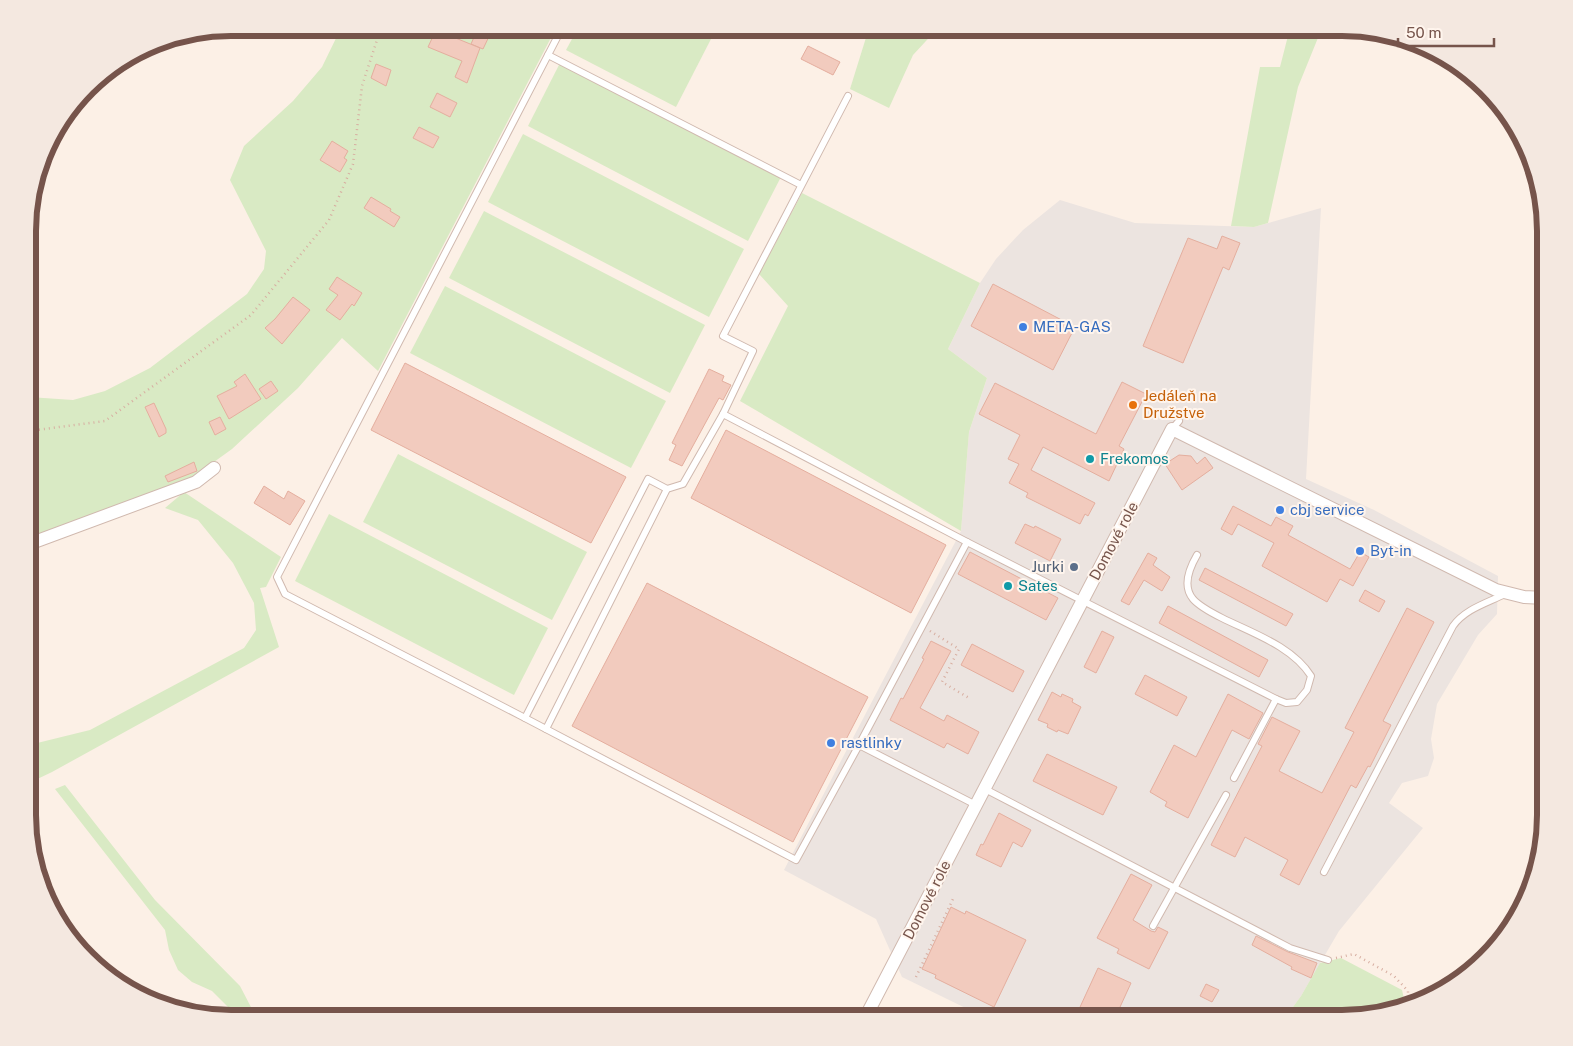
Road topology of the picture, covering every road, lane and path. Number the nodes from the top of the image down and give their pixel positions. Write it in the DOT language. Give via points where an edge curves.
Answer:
graph roads {
  1 [pos="378,36"];
  2 [pos="558,36"];
  3 [pos="548,55"];
  4 [pos="848,96"];
  5 [pos="801,186"];
  6 [pos="723,414"];
  7 [pos="36,430"];
  8 [pos="214,468"];
  9 [pos="667,489"];
  10 [pos="36,541"];
  11 [pos="967,542"];
  12 [pos="1197,555"];
  13 [pos="1506,593"];
  14 [pos="1537,598"];
  15 [pos="1082,600"];
  16 [pos="922,626"];
  17 [pos="969,698"];
  18 [pos="1276,699"];
  19 [pos="525,718"];
  20 [pos="546,729"];
  21 [pos="859,745"];
  22 [pos="1234,778"];
  23 [pos="984,789"];
  24 [pos="1226,795"];
  25 [pos="976,805"];
  26 [pos="1324,872"];
  27 [pos="1175,888"];
  28 [pos="953,899"];
  29 [pos="1153,926"];
  30 [pos="1328,960"];
  31 [pos="916,977"];
  32 [pos="1408,998"];
  33 [pos="869,1010"];
  1 -- 7 [label="path" via="362,86 354,164 328,220 251,315 105,421"];
  2 -- 3 [label="lane"];
  3 -- 5 [label="lane"];
  3 -- 19 [label="lane" via="277,577 284,594"];
  4 -- 5 [label="lane"];
  5 -- 6 [label="lane" via="723,336 753,351"];
  6 -- 9 [label="lane" via="682,484"];
  6 -- 11 [label="lane"];
  8 -- 10 [label="street" via="196,482"];
  9 -- 19 [label="lane" via="648,479"];
  9 -- 20 [label="lane"];
  11 -- 15 [label="lane"];
  11 -- 16 [label="lane"];
  12 -- 18 [label="lane" via="1190,567 1187,583 1192,598 1207,610 1284,649 1304,665 1311,676 1307,690 1297,702 1286,703"];
  13 -- 14 [label="street, Domové role"];
  13 -- 15 [label="street, Domové role" via="1175,425"];
  13 -- 26 [label="lane" via="1478,606 1453,626"];
  15 -- 18 [label="lane"];
  15 -- 23 [label="street, Domové role"];
  16 -- 17 [label="path" via="959,649 942,682"];
  16 -- 21 [label="lane"];
  18 -- 22 [label="lane"];
  19 -- 20 [label="lane"];
  20 -- 21 [label="lane" via="796,860"];
  21 -- 25 [label="lane"];
  23 -- 25 [label="street, Domové role"];
  23 -- 27 [label="lane"];
  24 -- 27 [label="lane"];
  25 -- 33 [label="street, Domové role"];
  27 -- 29 [label="lane"];
  27 -- 30 [label="lane" via="1290,948"];
  28 -- 31 [label="path"];
  30 -- 32 [label="path" via="1354,954 1394,976 1408,991"];
}
